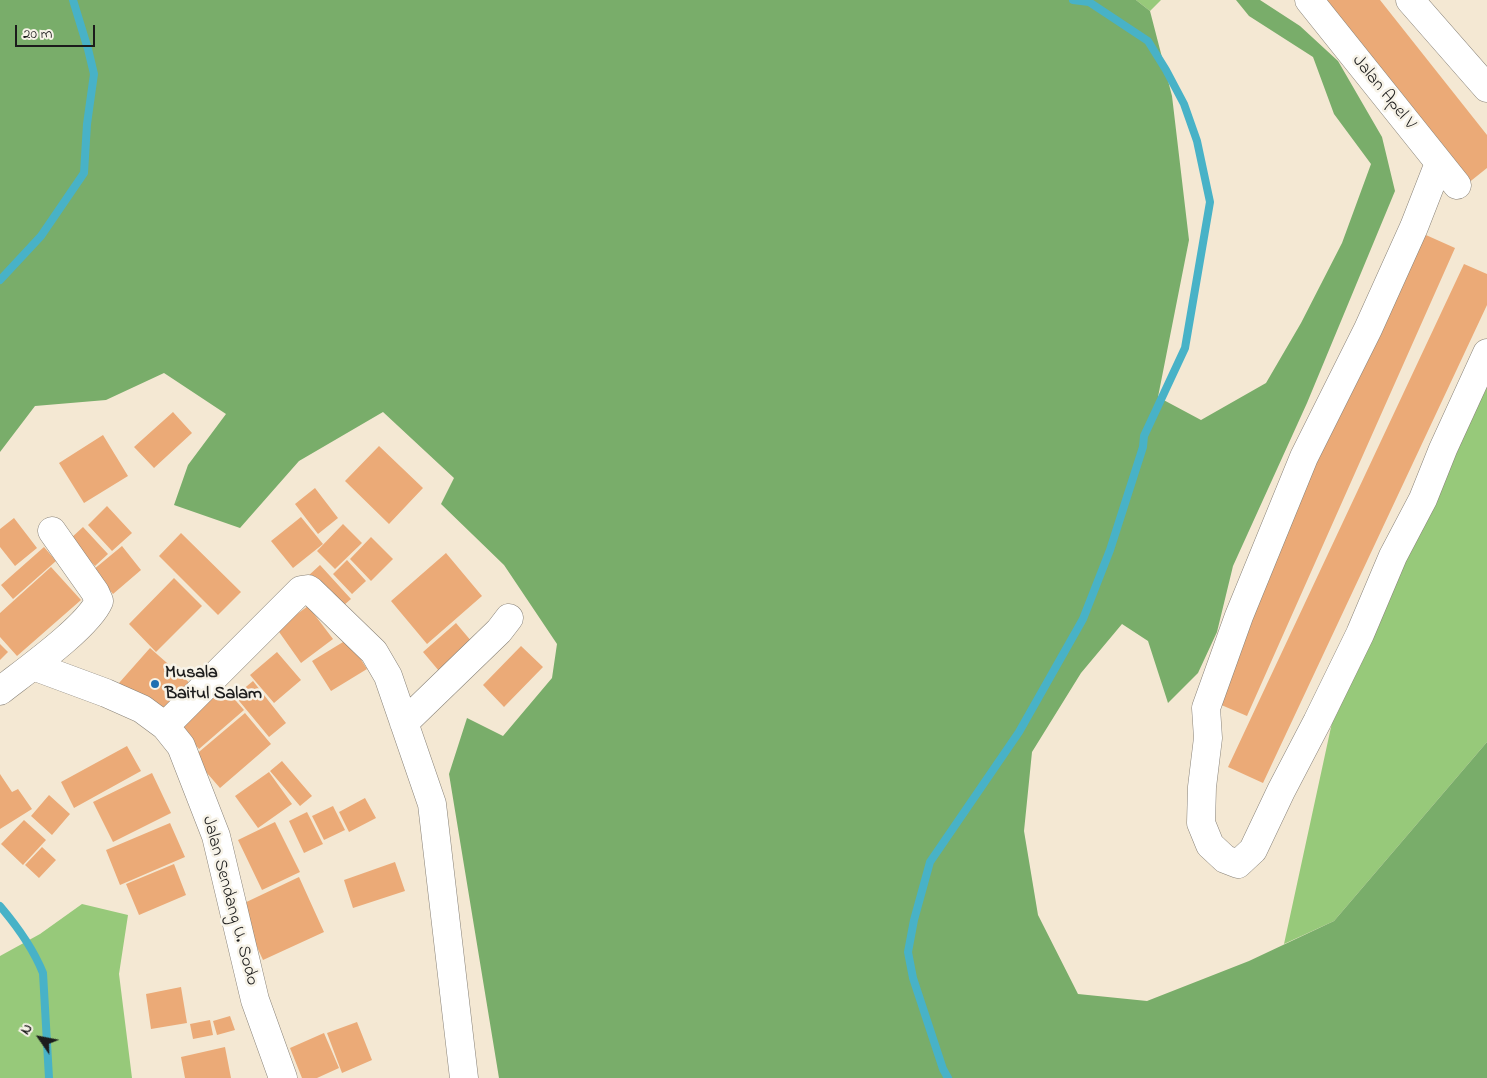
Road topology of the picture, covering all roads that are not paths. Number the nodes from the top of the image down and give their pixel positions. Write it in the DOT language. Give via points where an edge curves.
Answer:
graph roads {
  1 [pos="1309,0"];
  2 [pos="1410,0"];
  3 [pos="1487,88"];
  4 [pos="1439,163"];
  5 [pos="1457,185"];
  6 [pos="1487,353"];
  7 [pos="52,531"];
  8 [pos="509,618"];
  9 [pos="33,666"];
  10 [pos="0,691"];
  11 [pos="404,723"];
  12 [pos="165,726"];
  13 [pos="283,1078"];
  14 [pos="464,1078"];
  1 -- 4 [label="street, Jalan Apel V"];
  2 -- 3 [label="street"];
  4 -- 5 [label="street, Jalan Apel V"];
  4 -- 6 [label="street" via="1368,329 1304,457 1239,616 1206,708 1208,738 1201,823 1210,844 1225,859 1238,864 1253,850 1360,634"];
  7 -- 9 [label="street" via="98,601 95,609 70,635"];
  8 -- 11 [label="street"];
  9 -- 10 [label="street"];
  9 -- 12 [label="street, Jalan Sendang U. Sodo" via="142,709"];
  11 -- 12 [label="street" via="388,676 374,652 308,589 301,590"];
  11 -- 14 [label="street" via="432,804"];
  12 -- 13 [label="street, Jalan Sendang U. Sodo" via="180,746 216,836 255,1000"];
}
